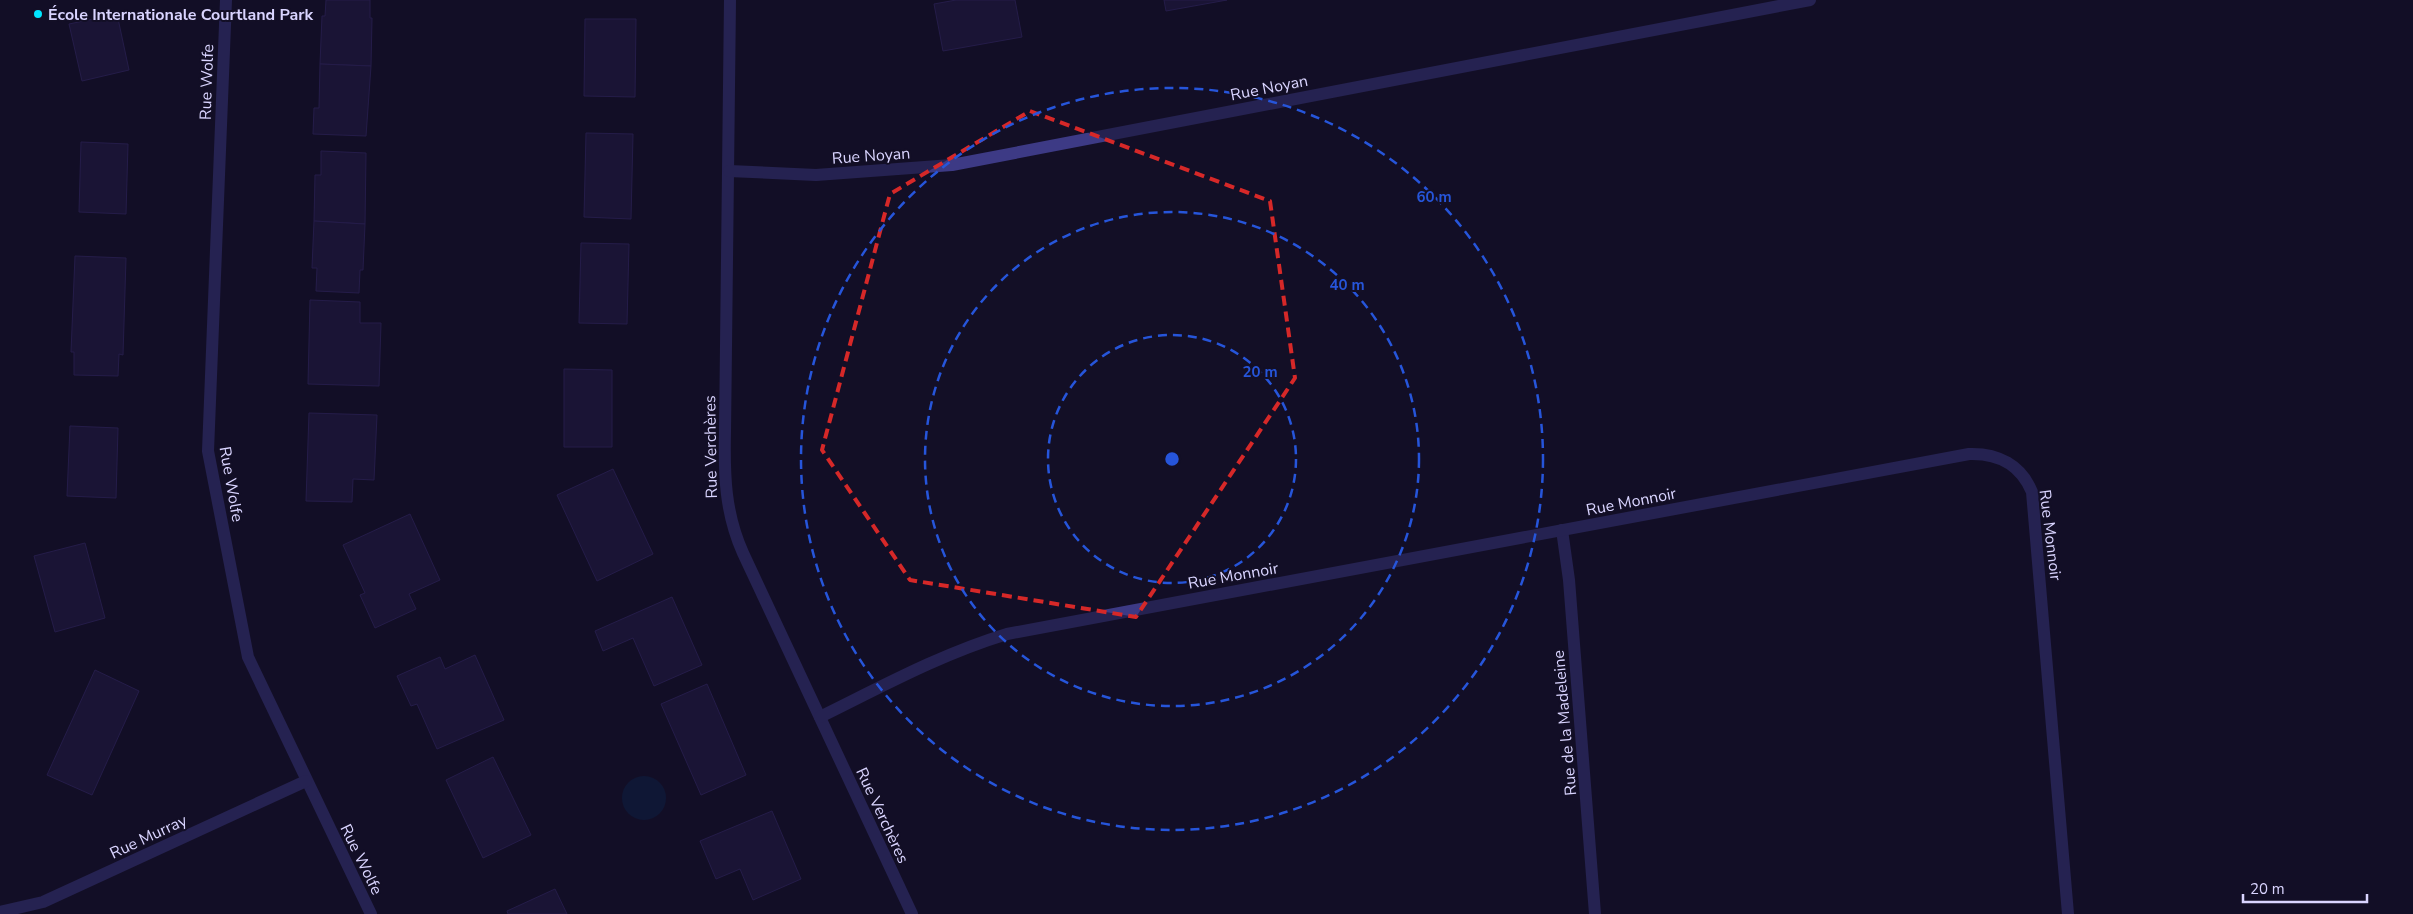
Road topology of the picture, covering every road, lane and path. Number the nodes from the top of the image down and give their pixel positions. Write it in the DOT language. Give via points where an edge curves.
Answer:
graph roads {
  1 [pos="226,0"];
  2 [pos="730,0"];
  3 [pos="1810,0"];
  4 [pos="729,171"];
  5 [pos="1562,530"];
  6 [pos="820,717"];
  7 [pos="306,781"];
  8 [pos="0,912"];
  9 [pos="371,914"];
  10 [pos="912,914"];
  11 [pos="1595,914"];
  12 [pos="2068,914"];
  1 -- 7 [label="street, Rue Wolfe" via="208,451 248,657"];
  2 -- 4 [label="street, Rue Verchères"];
  3 -- 4 [label="street, Rue Noyan" via="952,165 816,175"];
  4 -- 6 [label="street, Rue Verchères" via="724,440 727,500 736,536"];
  5 -- 6 [label="street, Rue Monnoir" via="1008,634 928,663"];
  5 -- 11 [label="street, Rue de la Madeleine" via="1569,580"];
  5 -- 12 [label="street, Rue Monnoir" via="1969,454 1992,455 2012,465 2027,482 2034,509"];
  6 -- 10 [label="street, Rue Verchères"];
  7 -- 8 [label="street, Rue Murray" via="43,902"];
  7 -- 9 [label="street, Rue Wolfe"];
}
